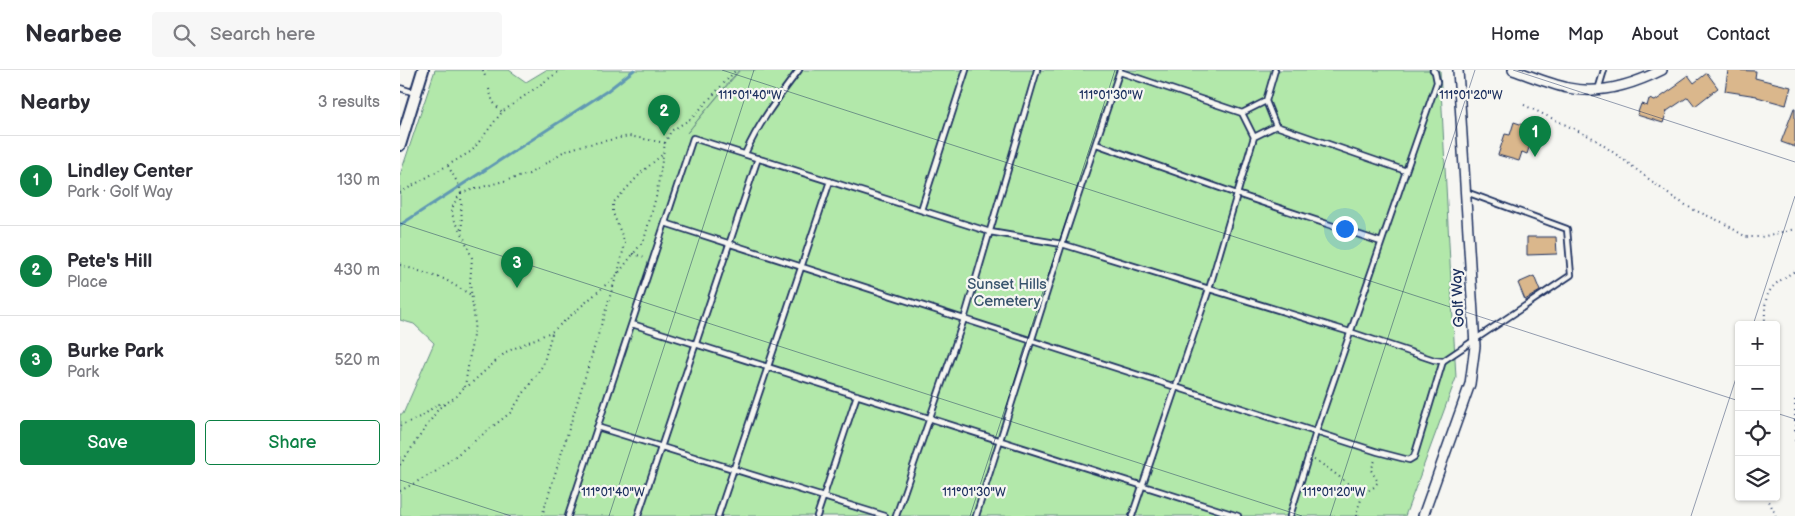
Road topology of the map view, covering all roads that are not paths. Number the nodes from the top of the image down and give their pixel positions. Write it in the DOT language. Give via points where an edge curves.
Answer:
graph roads {
  1 [pos="424,70"];
  2 [pos="799,70"];
  3 [pos="966,70"];
  4 [pos="1037,70"];
  5 [pos="1275,70"];
  6 [pos="1433,70"];
  7 [pos="1458,70"];
  8 [pos="1604,70"];
  9 [pos="1662,70"];
  10 [pos="1120,71"];
  11 [pos="1519,71"];
  12 [pos="400,88"];
  13 [pos="1598,90"];
  14 [pos="416,94"];
  15 [pos="1266,101"];
  16 [pos="1242,112"];
  17 [pos="1276,126"];
  18 [pos="1254,137"];
  19 [pos="1096,144"];
  20 [pos="400,145"];
  21 [pos="745,154"];
  22 [pos="758,158"];
  23 [pos="1406,171"];
  24 [pos="830,181"];
  25 [pos="1466,192"];
  26 [pos="1237,194"];
  27 [pos="920,210"];
  28 [pos="665,223"];
  29 [pos="990,232"];
  30 [pos="1381,242"];
  31 [pos="729,244"];
  32 [pos="1062,244"];
  33 [pos="802,267"];
  34 [pos="1209,289"];
  35 [pos="964,319"];
  36 [pos="632,324"];
  37 [pos="1350,332"];
  38 [pos="1032,341"];
  39 [pos="1475,341"];
  40 [pos="696,344"];
  41 [pos="1443,361"];
  42 [pos="768,367"];
  43 [pos="1176,386"];
  44 [pos="858,395"];
  45 [pos="930,418"];
  46 [pos="597,427"];
  47 [pos="1316,432"];
  48 [pos="1000,441"];
  49 [pos="661,447"];
  50 [pos="734,469"];
  51 [pos="1142,486"];
  52 [pos="823,497"];
  53 [pos="568,516"];
  54 [pos="638,516"];
  55 [pos="718,516"];
  56 [pos="817,516"];
  57 [pos="884,516"];
  58 [pos="896,516"];
  59 [pos="976,516"];
  60 [pos="1132,516"];
  61 [pos="1238,516"];
  62 [pos="1290,516"];
  63 [pos="1424,516"];
  1 -- 14 [label="street"];
  2 -- 21 [label="lane" via="771,106"];
  3 -- 27 [label="lane"];
  4 -- 29 [label="lane"];
  5 -- 15 [label="lane"];
  6 -- 23 [label="lane" via="1437,82"];
  7 -- 25 [label="street, Golf Way"];
  8 -- 13 [label="lane"];
  9 -- 13 [label="street" via="1618,87"];
  10 -- 16 [label="lane"];
  10 -- 19 [label="lane"];
  11 -- 13 [label="street" via="1567,88"];
  12 -- 14 [label="lane"];
  14 -- 20 [label="street"];
  15 -- 16 [label="lane"];
  15 -- 17 [label="lane"];
  16 -- 18 [label="lane"];
  17 -- 18 [label="lane"];
  17 -- 23 [label="lane"];
  18 -- 26 [label="lane"];
  19 -- 26 [label="lane"];
  19 -- 32 [label="lane"];
  21 -- 22 [label="lane"];
  21 -- 28 [label="lane" via="693,138"];
  22 -- 24 [label="lane"];
  22 -- 31 [label="lane"];
  23 -- 30 [label="lane"];
  24 -- 27 [label="lane"];
  24 -- 33 [label="lane"];
  25 -- 39 [label="street, Golf Way"];
  25 -- 39 [label="lane" via="1567,229 1572,275"];
  26 -- 30 [label="lane"];
  26 -- 34 [label="lane"];
  27 -- 29 [label="lane"];
  28 -- 31 [label="lane"];
  28 -- 36 [label="lane"];
  29 -- 32 [label="lane"];
  29 -- 35 [label="lane"];
  30 -- 37 [label="lane"];
  31 -- 33 [label="lane"];
  31 -- 40 [label="lane"];
  32 -- 34 [label="lane"];
  32 -- 38 [label="lane"];
  33 -- 35 [label="lane"];
  33 -- 42 [label="lane"];
  34 -- 37 [label="lane"];
  34 -- 43 [label="lane"];
  35 -- 38 [label="lane"];
  35 -- 45 [label="lane"];
  36 -- 40 [label="lane"];
  36 -- 46 [label="lane"];
  37 -- 41 [label="lane"];
  37 -- 47 [label="lane"];
  38 -- 43 [label="lane"];
  38 -- 48 [label="lane"];
  39 -- 41 [label="lane"];
  39 -- 63 [label="street, Golf Way" via="1470,384"];
  40 -- 42 [label="lane"];
  40 -- 49 [label="lane"];
  41 -- 47 [label="lane" via="1414,457 1409,460"];
  42 -- 44 [label="lane"];
  42 -- 50 [label="lane"];
  43 -- 47 [label="lane"];
  43 -- 51 [label="lane"];
  44 -- 45 [label="lane"];
  44 -- 52 [label="lane"];
  45 -- 48 [label="lane"];
  45 -- 58 [label="lane"];
  46 -- 49 [label="lane"];
  46 -- 53 [label="lane"];
  47 -- 62 [label="lane"];
  48 -- 51 [label="lane"];
  48 -- 59 [label="lane"];
  49 -- 50 [label="lane"];
  49 -- 54 [label="lane"];
  50 -- 52 [label="lane"];
  50 -- 55 [label="lane"];
  51 -- 60 [label="lane"];
  51 -- 61 [label="lane"];
  52 -- 56 [label="lane"];
  52 -- 57 [label="lane"];
}
